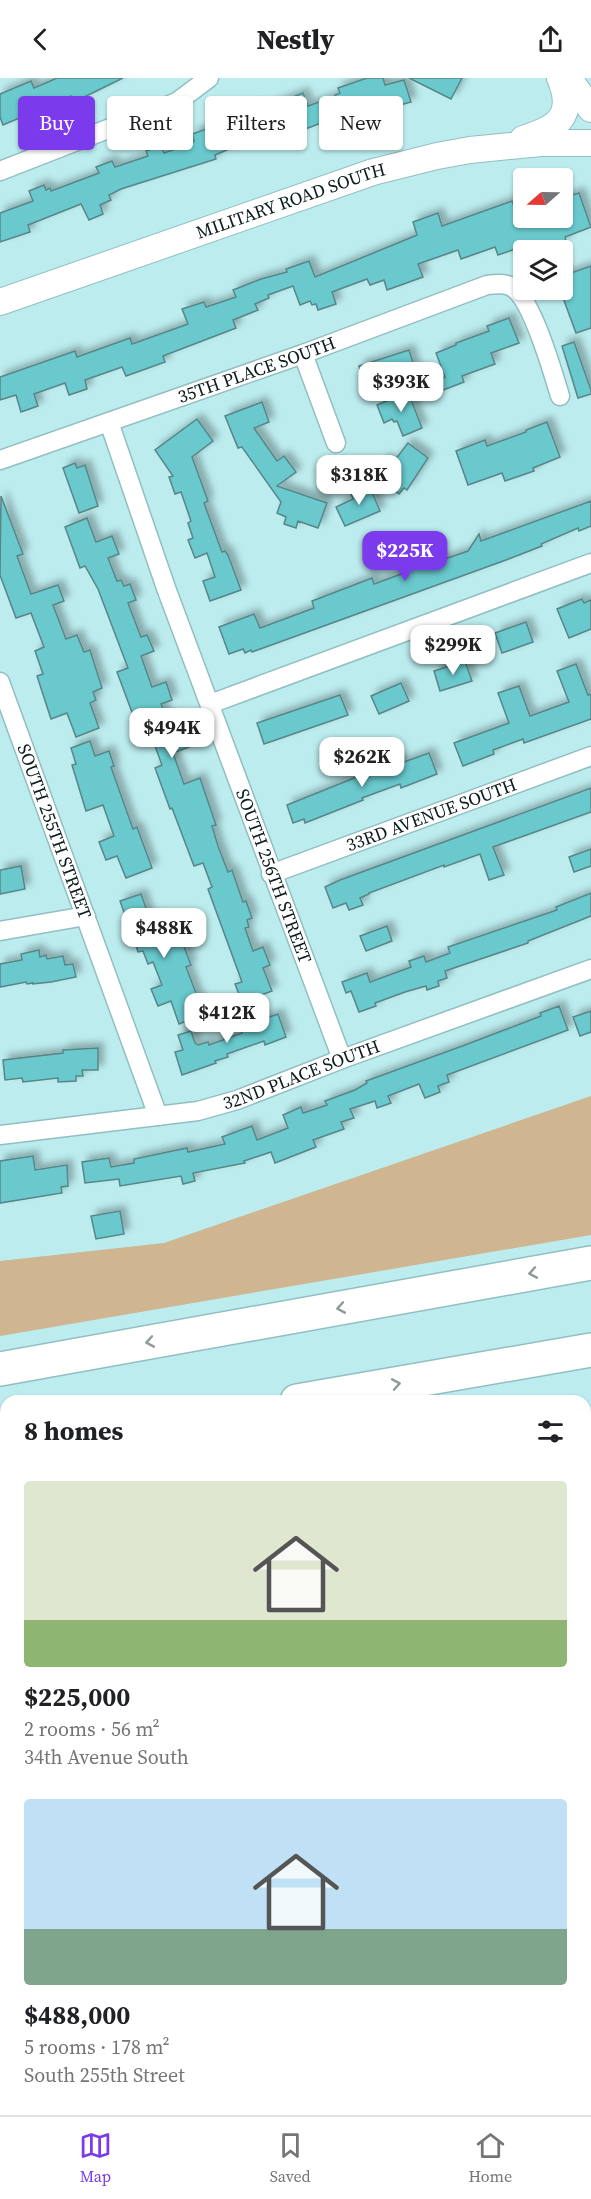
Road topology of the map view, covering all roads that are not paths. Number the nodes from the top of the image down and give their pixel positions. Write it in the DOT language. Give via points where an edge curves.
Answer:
graph roads {
  1 [pos="209,78"];
  2 [pos="560,78"];
  3 [pos="568,78"];
  4 [pos="591,109"];
  5 [pos="591,143"];
  6 [pos="503,146"];
  7 [pos="0,171"];
  8 [pos="0,302"];
  9 [pos="303,354"];
  10 [pos="560,396"];
  11 [pos="108,422"];
  12 [pos="336,442"];
  13 [pos="0,460"];
  14 [pos="591,563"];
  15 [pos="0,682"];
  16 [pos="210,704"];
  17 [pos="591,756"];
  18 [pos="271,874"];
  19 [pos="86,916"];
  20 [pos="0,931"];
  21 [pos="591,969"];
  22 [pos="342,1059"];
  23 [pos="158,1116"];
  24 [pos="0,1135"];
  25 [pos="591,1263"];
  26 [pos="591,1350"];
  27 [pos="0,1369"];
  28 [pos="332,1395"];
  1 -- 7 [label="street" via="177,102"];
  2 -- 6 [label="main road" via="567,105 559,122 539,134"];
  3 -- 4 [label="main road"];
  5 -- 6 [label="main road, MILITARY ROAD SOUTH"];
  6 -- 8 [label="main road, MILITARY ROAD SOUTH" via="437,156 372,172"];
  9 -- 10 [label="street, 35TH PLACE SOUTH" via="487,285 499,284 511,286 524,298"];
  9 -- 11 [label="street, 35TH PLACE SOUTH"];
  9 -- 12 [label="street"];
  11 -- 13 [label="street, 35TH PLACE SOUTH"];
  11 -- 16 [label="street, SOUTH 256TH STREET"];
  14 -- 16 [label="street"];
  15 -- 19 [label="street, SOUTH 255TH STREET"];
  16 -- 18 [label="street, SOUTH 256TH STREET"];
  17 -- 18 [label="street, 33RD AVENUE SOUTH"];
  18 -- 22 [label="street, SOUTH 256TH STREET"];
  19 -- 20 [label="street"];
  19 -- 23 [label="street, SOUTH 255TH STREET"];
  21 -- 22 [label="street, 32ND PLACE SOUTH"];
  22 -- 23 [label="street, 32ND PLACE SOUTH" via="237,1100"];
  23 -- 24 [label="street, 32ND PLACE SOUTH"];
  25 -- 27 [label="highway, one-way"];
  28 -- 26 [label="highway, one-way"];
}
